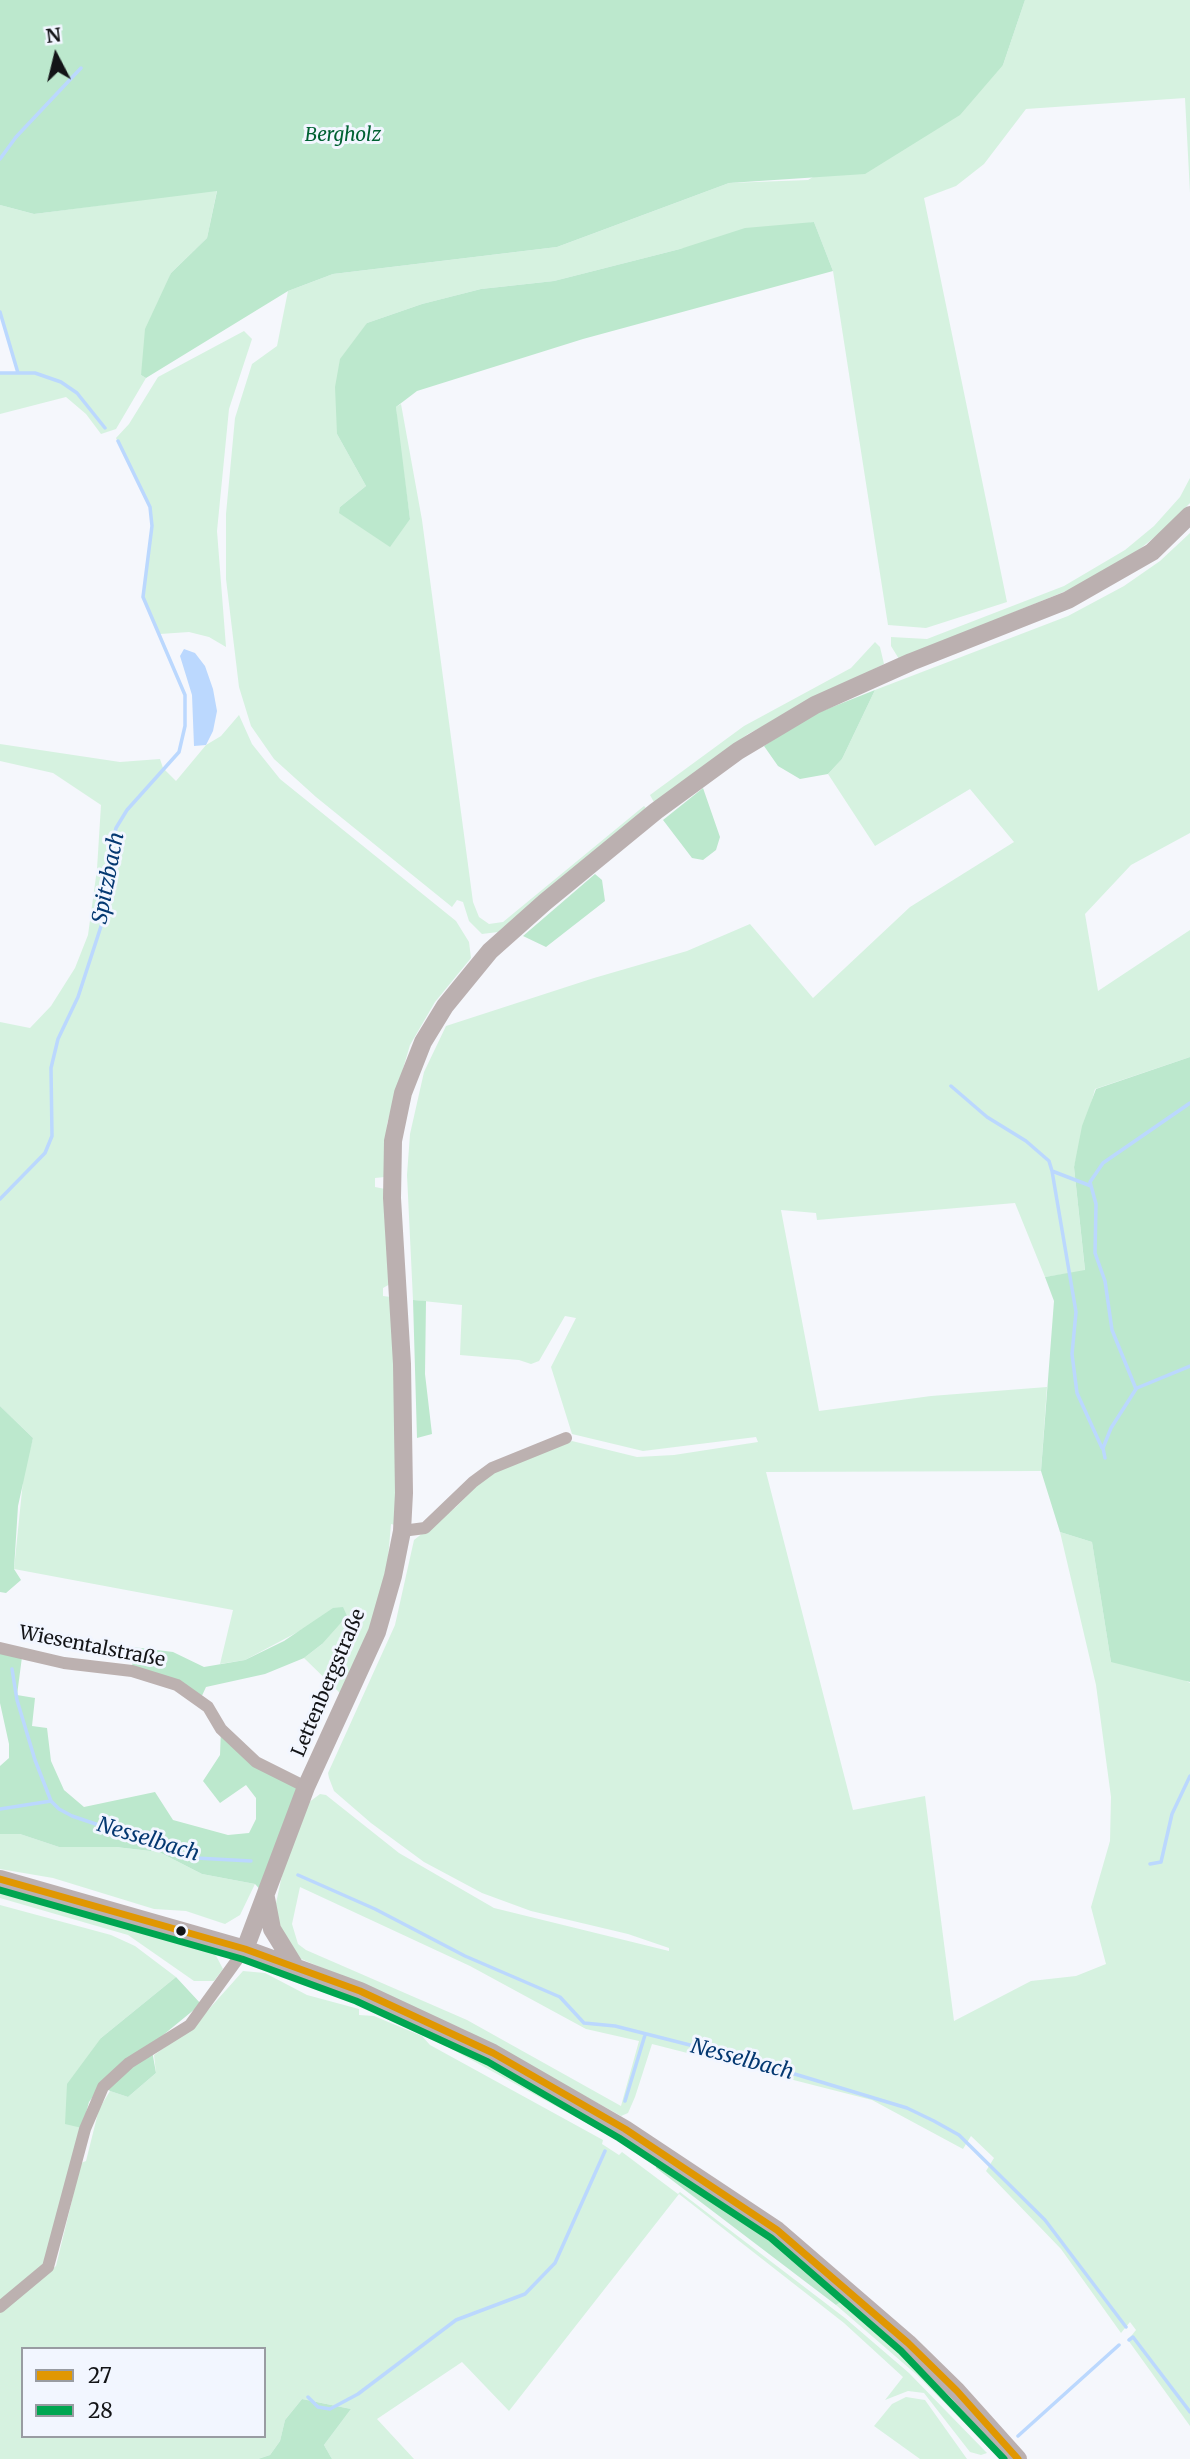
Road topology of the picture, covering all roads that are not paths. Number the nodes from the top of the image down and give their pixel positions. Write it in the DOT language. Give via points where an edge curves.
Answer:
graph roads {
  1 [pos="1190,515"];
  2 [pos="566,1438"];
  3 [pos="402,1531"];
  4 [pos="0,1648"];
  5 [pos="306,1787"];
  6 [pos="0,1879"];
  7 [pos="265,1895"];
  8 [pos="245,1949"];
  9 [pos="296,1968"];
  10 [pos="0,2307"];
  11 [pos="1017,2459"];
  1 -- 3 [label="street, Lettenbergstraße" via="1153,552 1068,600 815,705 738,751 588,866 463,980 423,1042 403,1093 393,1141 394,1268 402,1364"];
  2 -- 3 [label="street" via="492,1468 425,1528"];
  3 -- 5 [label="street, Lettenbergstraße" via="377,1632"];
  4 -- 5 [label="street, Wiesentalstraße" via="64,1663 132,1671 177,1685 208,1707 221,1729 256,1762"];
  5 -- 7 [label="street, Lettenbergstraße"];
  6 -- 8 [label="street"];
  7 -- 8 [label="street, Lettenbergstraße"];
  7 -- 9 [label="street" via="272,1929"];
  8 -- 9 [label="street"];
  8 -- 10 [label="street" via="190,2025 129,2063 103,2087 85,2129 48,2267"];
  9 -- 11 [label="street" via="360,1991 492,2053 625,2129 734,2200 777,2230 908,2343"];
}
